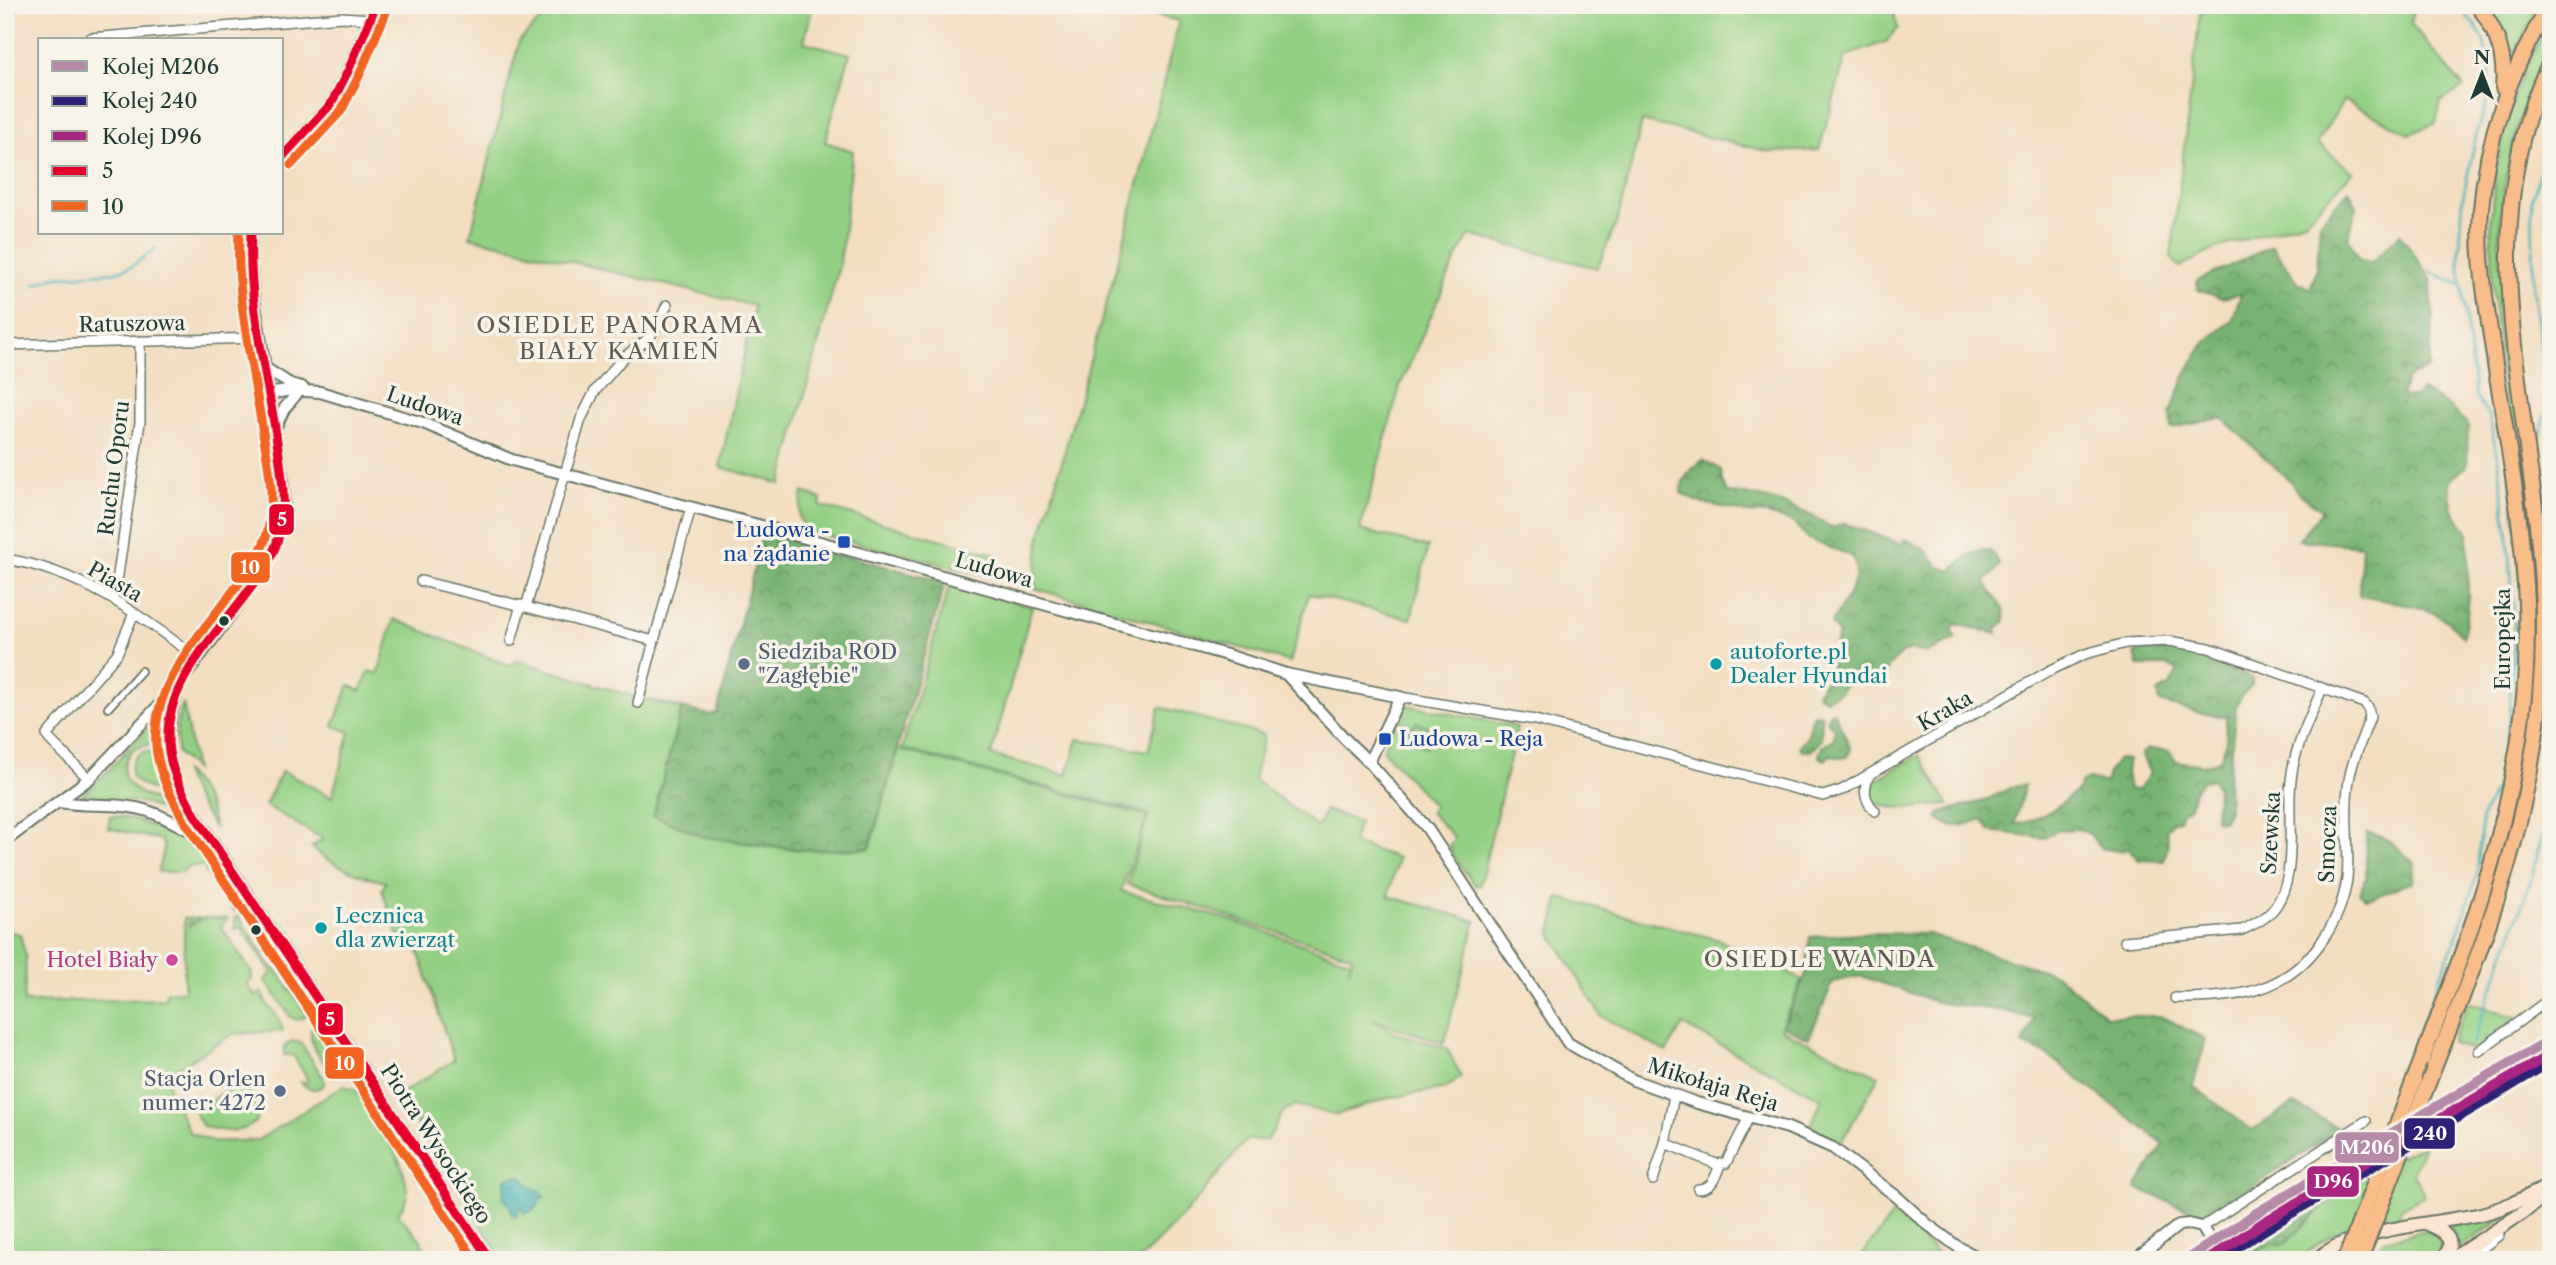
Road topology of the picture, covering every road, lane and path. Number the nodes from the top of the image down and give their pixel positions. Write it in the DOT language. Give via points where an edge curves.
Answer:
graph roads {
  1 [pos="376,5"];
  2 [pos="2477,5"];
  3 [pos="2550,5"];
  4 [pos="370,19"];
  5 [pos="90,38"];
  6 [pos="2551,60"];
  7 [pos="2501,105"];
  8 [pos="284,155"];
  9 [pos="251,234"];
  10 [pos="667,305"];
  11 [pos="260,338"];
  12 [pos="140,341"];
  13 [pos="5,345"];
  14 [pos="265,368"];
  15 [pos="305,390"];
  16 [pos="269,394"];
  17 [pos="275,428"];
  18 [pos="565,474"];
  19 [pos="691,507"];
  20 [pos="5,559"];
  21 [pos="421,582"];
  22 [pos="110,597"];
  23 [pos="523,606"];
  24 [pos="134,613"];
  25 [pos="654,640"];
  26 [pos="511,641"];
  27 [pos="197,658"];
  28 [pos="141,671"];
  29 [pos="1286,674"];
  30 [pos="181,682"];
  31 [pos="2322,689"];
  32 [pos="1400,697"];
  33 [pos="638,703"];
  34 [pos="173,704"];
  35 [pos="2368,707"];
  36 [pos="108,708"];
  37 [pos="150,714"];
  38 [pos="1535,720"];
  39 [pos="1369,762"];
  40 [pos="1870,774"];
  41 [pos="89,779"];
  42 [pos="60,802"];
  43 [pos="1875,811"];
  44 [pos="211,839"];
  45 [pos="5,841"];
  46 [pos="1476,901"];
  47 [pos="2125,941"];
  48 [pos="2175,998"];
  49 [pos="2551,998"];
  50 [pos="2479,1051"];
  51 [pos="1674,1095"];
  52 [pos="1749,1117"];
  53 [pos="2366,1121"];
  54 [pos="1665,1143"];
  55 [pos="1720,1165"];
  56 [pos="1653,1180"];
  57 [pos="2551,1188"];
  58 [pos="1698,1189"];
  59 [pos="2524,1212"];
  60 [pos="2427,1224"];
  61 [pos="2202,1227"];
  62 [pos="490,1260"];
  63 [pos="1983,1260"];
  64 [pos="2134,1260"];
  65 [pos="2227,1260"];
  66 [pos="2318,1260"];
  67 [pos="2345,1260"];
  68 [pos="2360,1260"];
  69 [pos="2441,1260"];
  70 [pos="2451,1260"];
  71 [pos="2467,1260"];
  1 -- 4 [label="street"];
  2 -- 7 [label="main road" via="2494,30 2501,53"];
  3 -- 7 [label="main road, Europejka" via="2525,47"];
  4 -- 5 [label="street" via="342,17"];
  4 -- 8 [label="street" via="331,104"];
  6 -- 68 [label="main road, Europejka, bridge" via="2532,108 2514,176 2509,233 2511,320 2541,566 2542,689 2535,750 2498,901"];
  7 -- 67 [label="main road, Europejka, bridge" via="2481,209 2482,259 2527,610 2523,713 2490,872 2466,948"];
  9 -- 11 [label="street"];
  10 -- 18 [label="street" via="648,339 623,358 595,391 580,419"];
  11 -- 12 [label="street, Ratuszowa"];
  11 -- 14 [label="street"];
  12 -- 13 [label="street, Ratuszowa"];
  12 -- 22 [label="street, Ruchu Oporu" via="140,422 118,575"];
  14 -- 15 [label="street"];
  14 -- 16 [label="street"];
  15 -- 16 [label="street, Ludowa"];
  15 -- 17 [label="street" via="284,409"];
  15 -- 18 [label="street, Ludowa" via="423,423 512,460"];
  16 -- 17 [label="street"];
  17 -- 27 [label="street" via="284,511 274,550"];
  18 -- 19 [label="street, Ludowa"];
  18 -- 23 [label="street"];
  19 -- 25 [label="street"];
  19 -- 29 [label="street, Ludowa"];
  20 -- 22 [label="street, Piasta" via="70,576"];
  21 -- 23 [label="street"];
  22 -- 24 [label="street, Piasta"];
  23 -- 25 [label="street"];
  23 -- 26 [label="street"];
  24 -- 27 [label="street, Piasta"];
  24 -- 41 [label="street" via="117,653 47,735"];
  25 -- 33 [label="street"];
  27 -- 30 [label="street"];
  28 -- 36 [label="street"];
  29 -- 32 [label="street, Ludowa"];
  29 -- 39 [label="street, Ludowa"];
  30 -- 34 [label="street, Piotra Wysockiego"];
  30 -- 37 [label="street"];
  31 -- 35 [label="street, Kraka"];
  31 -- 40 [label="street, Kraka" via="2209,649 2169,641 2126,643 2085,654 2051,670"];
  31 -- 47 [label="street, Szewska" via="2291,777 2289,866 2277,904 2258,923 2242,930"];
  32 -- 38 [label="street, Ludowa"];
  32 -- 39 [label="street"];
  34 -- 37 [label="street"];
  34 -- 44 [label="street, Piotra Wysockiego" via="167,729 169,758 183,795"];
  35 -- 48 [label="street, Smocza" via="2370,717 2347,789 2345,891 2329,931 2304,964 2262,989 2239,995"];
  37 -- 41 [label="street"];
  38 -- 40 [label="street, Kraka" via="1823,796"];
  39 -- 46 [label="street, Ludowa" via="1427,828"];
  40 -- 43 [label="street" via="1865,795"];
  41 -- 42 [label="street"];
  42 -- 44 [label="street" via="142,809"];
  42 -- 45 [label="street"];
  44 -- 62 [label="street, Piotra Wysockiego"];
  46 -- 51 [label="street, Mikołaja Reja" via="1568,1043 1633,1080"];
  49 -- 50 [label="street"];
  51 -- 52 [label="street, Mikołaja Reja"];
  51 -- 54 [label="street"];
  52 -- 55 [label="street" via="1726,1163"];
  52 -- 63 [label="street, Mikołaja Reja" via="1833,1148 1927,1224"];
  53 -- 61 [label="street"];
  54 -- 55 [label="street"];
  54 -- 56 [label="street"];
  55 -- 58 [label="street" via="1711,1185"];
  57 -- 59 [label="main road"];
  57 -- 60 [label="main road" via="2481,1214"];
  59 -- 70 [label="main road"];
  59 -- 71 [label="street"];
  60 -- 66 [label="main road" via="2358,1237 2336,1245"];
  60 -- 69 [label="main road" via="2443,1231 2450,1242 2449,1252"];
  61 -- 64 [label="street" via="2179,1225"];
  61 -- 65 [label="street"];
}
